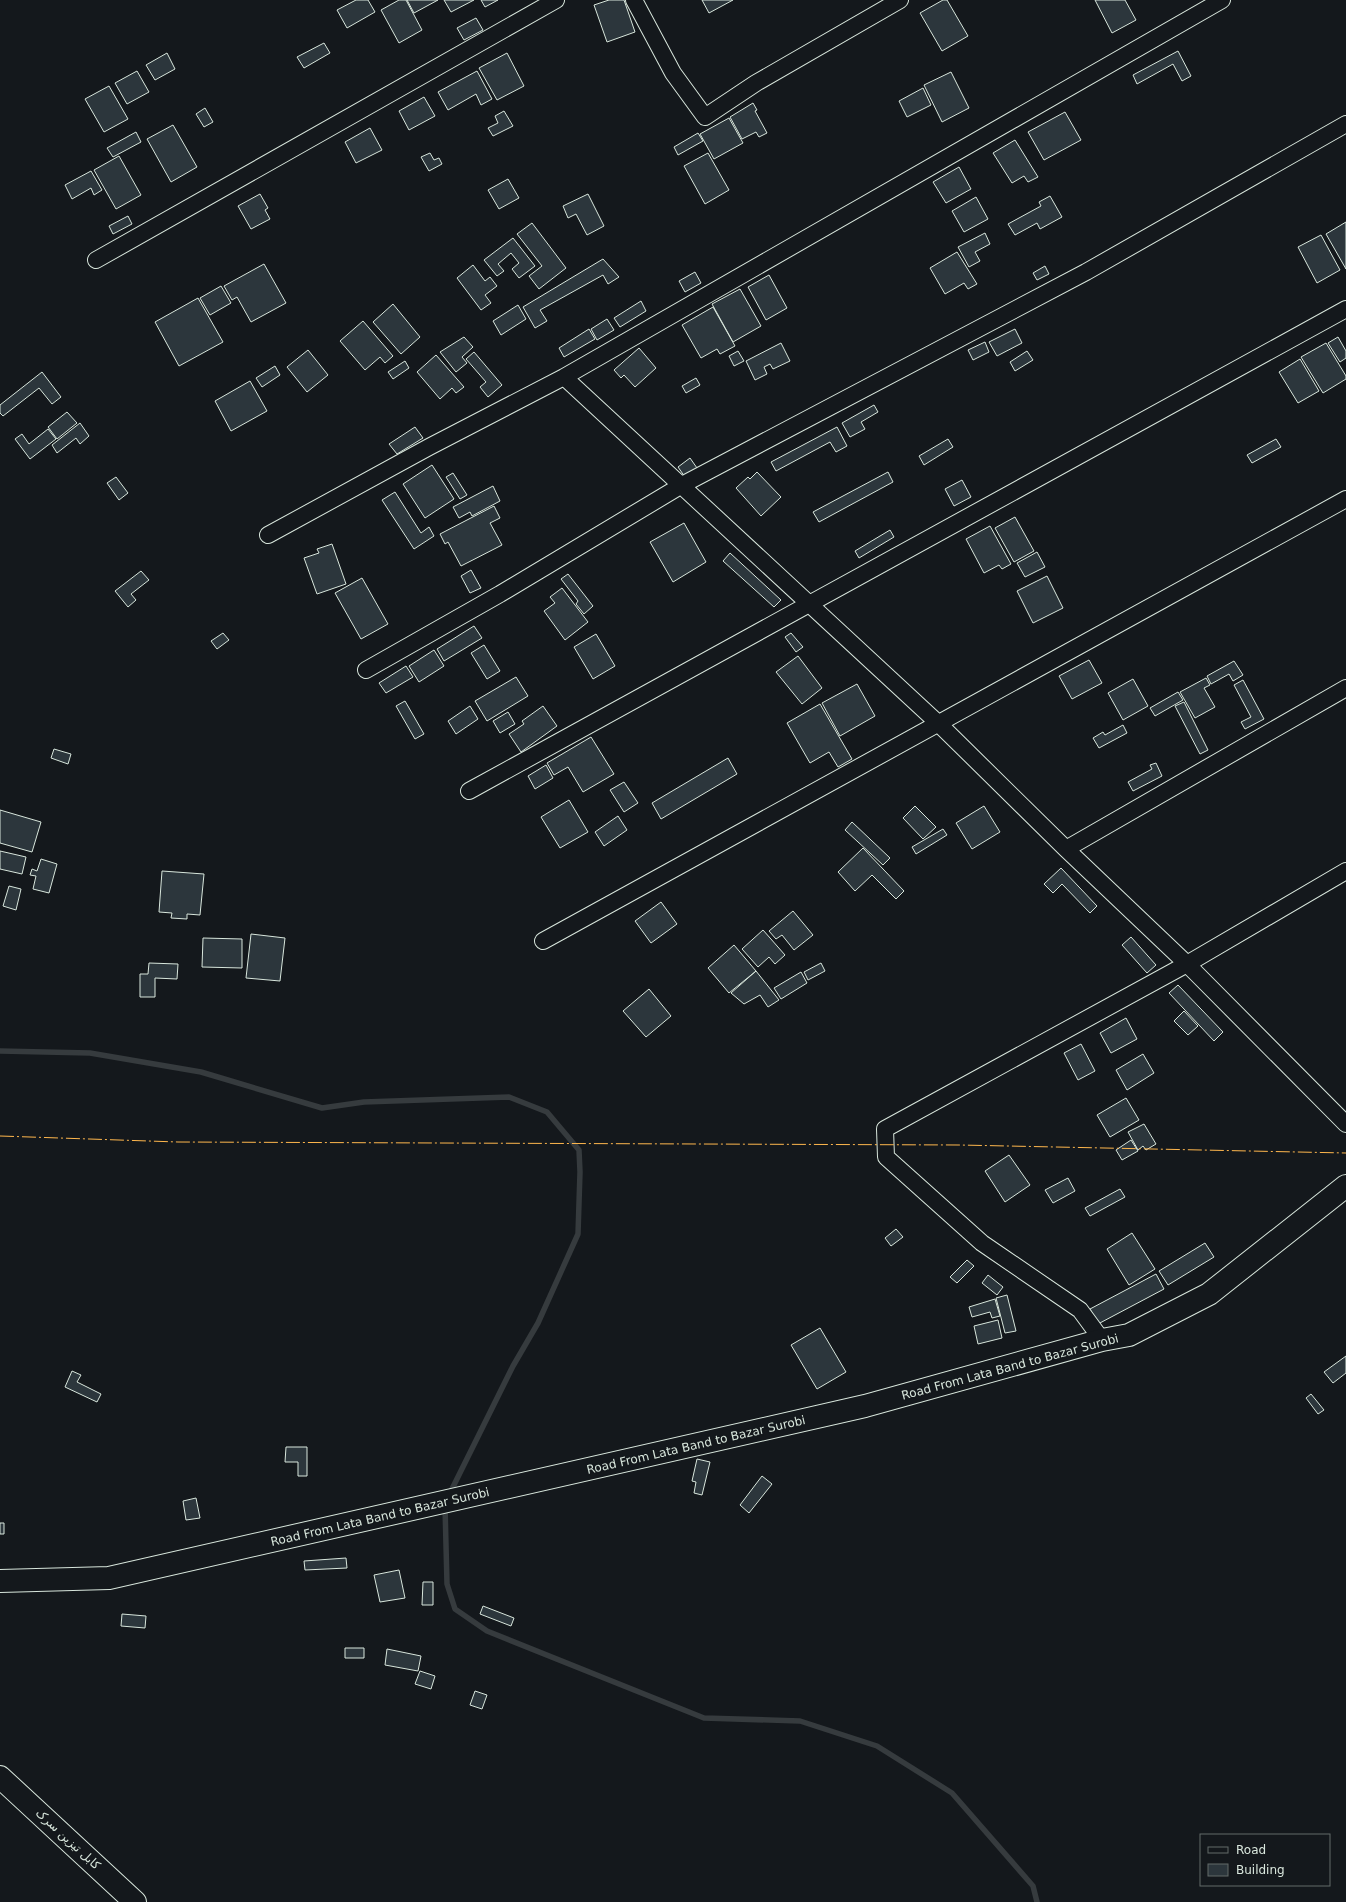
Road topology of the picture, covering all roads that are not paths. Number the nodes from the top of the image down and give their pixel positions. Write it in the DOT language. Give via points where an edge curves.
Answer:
graph roads {
  1 [pos="556,0"];
  2 [pos="634,0"];
  3 [pos="900,0"];
  4 [pos="1222,0"];
  5 [pos="1346,124"];
  6 [pos="96,260"];
  7 [pos="1346,309"];
  8 [pos="564,377"];
  9 [pos="682,484"];
  10 [pos="1346,499"];
  11 [pos="268,535"];
  12 [pos="809,605"];
  13 [pos="366,670"];
  14 [pos="1346,688"];
  15 [pos="939,724"];
  16 [pos="469,791"];
  17 [pos="1066,849"];
  18 [pos="1346,871"];
  19 [pos="543,941"];
  20 [pos="1187,964"];
  21 [pos="1346,1124"];
  22 [pos="1346,1186"];
  23 [pos="1102,1340"];
  24 [pos="0,1581"];
  25 [pos="0,1777"];
  26 [pos="135,1902"];
  1 -- 6 [label="street"];
  2 -- 3 [label="street" via="673,73 705,117 756,83"];
  4 -- 8 [label="street"];
  5 -- 9 [label="street" via="1086,272"];
  7 -- 12 [label="street"];
  8 -- 9 [label="street"];
  8 -- 11 [label="street"];
  9 -- 12 [label="street"];
  9 -- 13 [label="street" via="500,594"];
  10 -- 15 [label="street"];
  12 -- 15 [label="street"];
  12 -- 16 [label="street"];
  14 -- 17 [label="street"];
  15 -- 17 [label="street"];
  15 -- 19 [label="street"];
  17 -- 20 [label="street"];
  18 -- 20 [label="street"];
  20 -- 21 [label="street"];
  20 -- 23 [label="street" via="885,1129 886,1157 982,1243 1080,1310"];
  22 -- 23 [label="main road, Road From Lata Band to Bazar Surobi" via="1209,1294 1128,1335"];
  23 -- 24 [label="main road, Road From Lata Band to Bazar Surobi" via="865,1406 109,1578"];
  25 -- 26 [label="main road, کابل تیزین سرک"];
}
